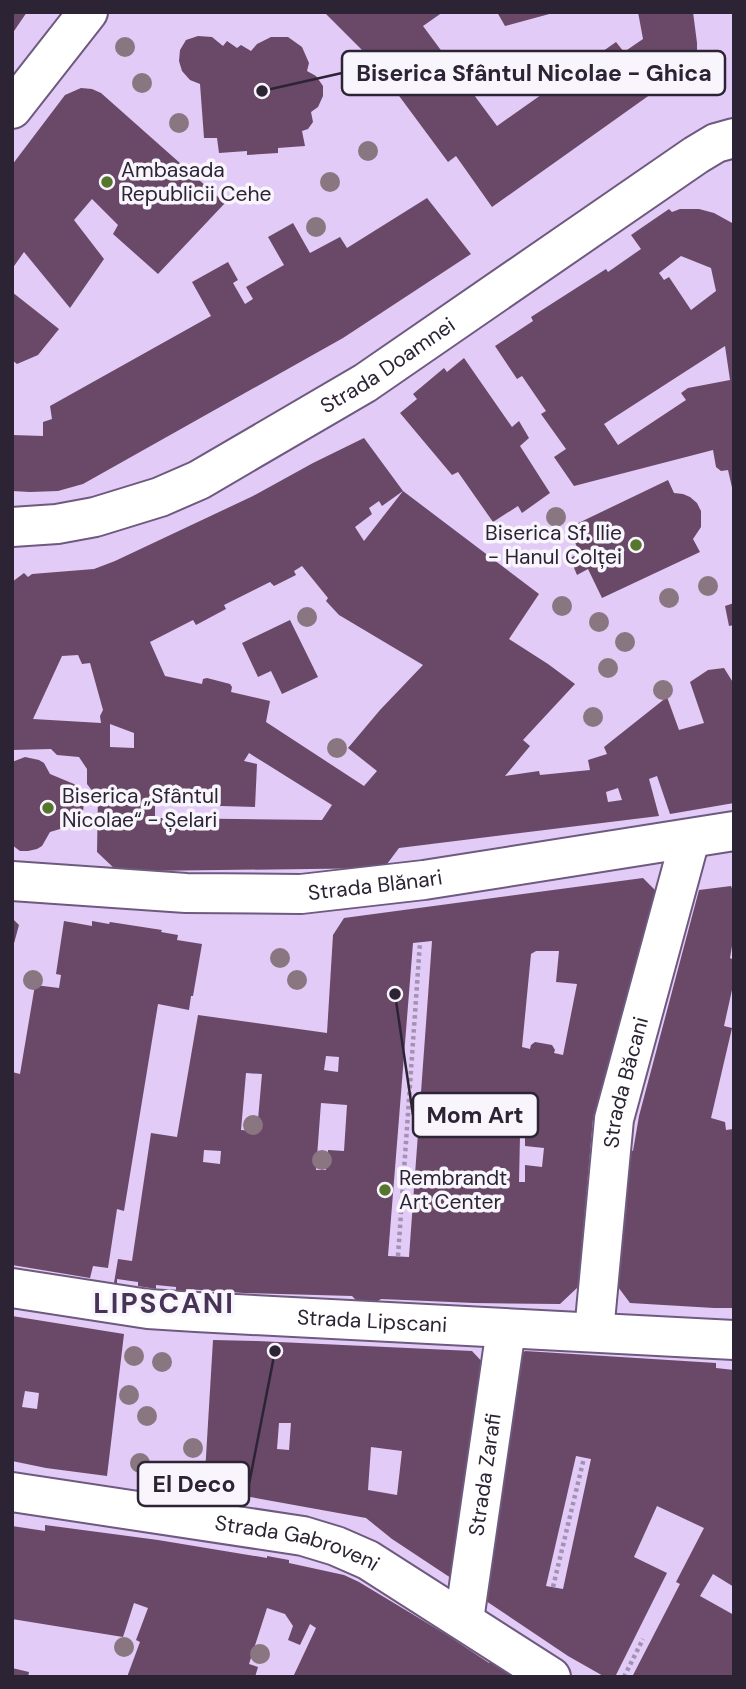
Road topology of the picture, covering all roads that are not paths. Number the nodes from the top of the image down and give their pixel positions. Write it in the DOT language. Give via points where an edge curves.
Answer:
graph roads {
  1 [pos="88,12"];
  2 [pos="12,109"];
  3 [pos="734,138"];
  4 [pos="13,528"];
  5 [pos="734,831"];
  6 [pos="690,839"];
  7 [pos="12,881"];
  8 [pos="12,1288"];
  9 [pos="506,1329"];
  10 [pos="594,1332"];
  11 [pos="734,1340"];
  12 [pos="12,1492"];
  13 [pos="464,1620"];
  14 [pos="551,1677"];
  1 -- 2 [label="street"];
  3 -- 4 [label="street, Strada Doamnei" via="696,155 365,383 199,480 95,517"];
  5 -- 6 [label="street, Strada Blănari"];
  6 -- 7 [label="street, Strada Blănari" via="301,894 186,893"];
  6 -- 10 [label="street, Strada Băcani" via="614,1119"];
  8 -- 9 [label="street, Strada Lipscani" via="148,1309"];
  9 -- 10 [label="street, Strada Lipscani"];
  9 -- 13 [label="street, Strada Zarafi"];
  10 -- 11 [label="street, Strada Lipscani"];
  12 -- 13 [label="street, Strada Gabroveni" via="303,1536 368,1560"];
  13 -- 14 [label="street, Strada Gabroveni"];
}
